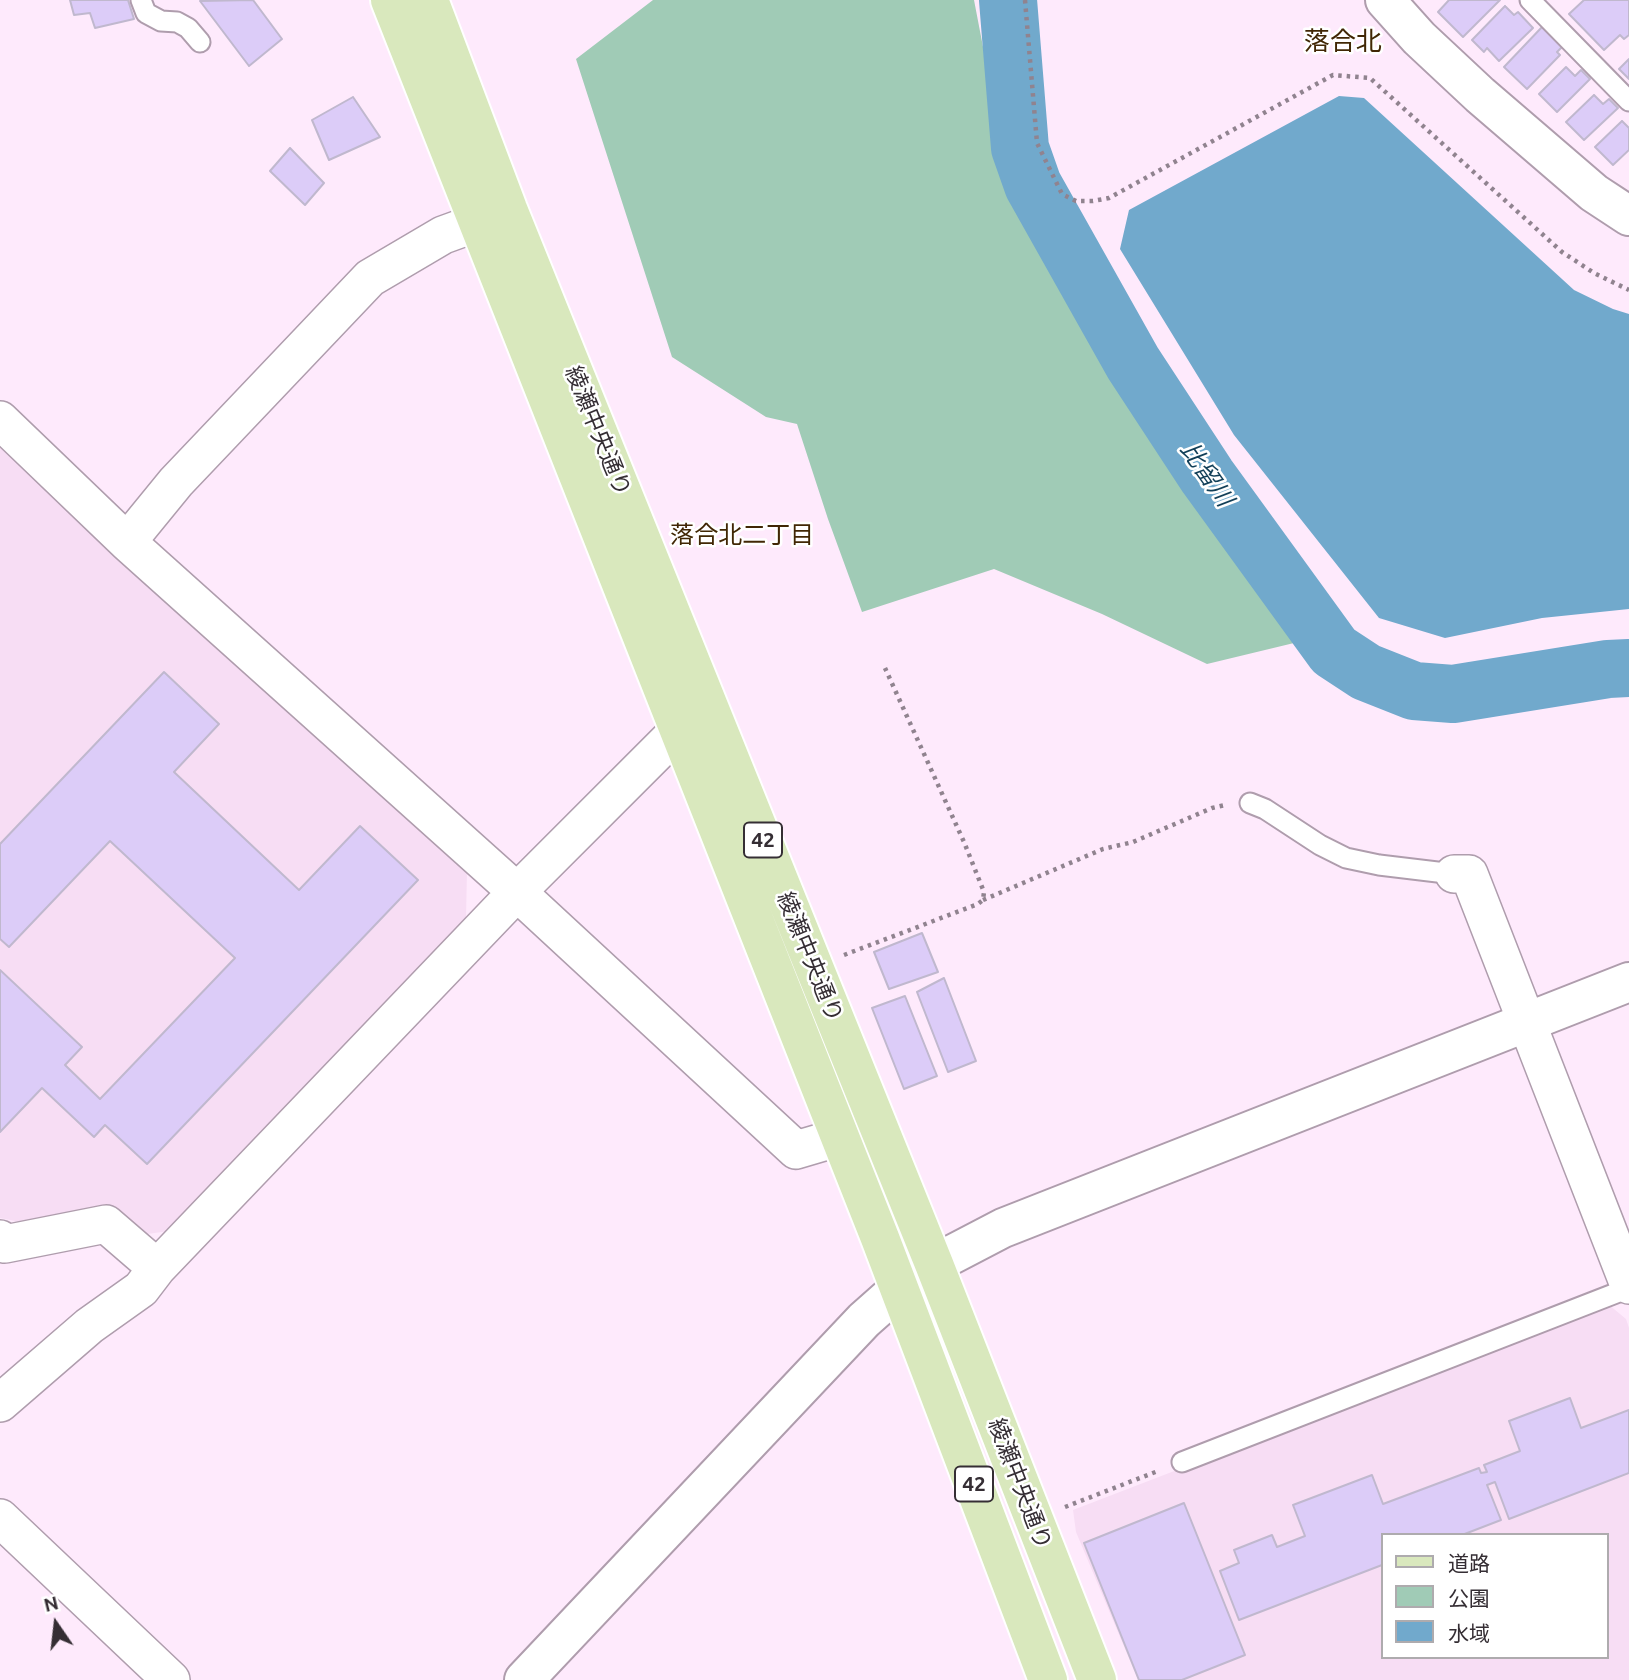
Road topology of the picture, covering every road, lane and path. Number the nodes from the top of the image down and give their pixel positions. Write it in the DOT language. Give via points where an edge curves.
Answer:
graph roads {
  1 [pos="141,0"];
  2 [pos="390,0"];
  3 [pos="429,0"];
  4 [pos="1025,0"];
  5 [pos="1385,0"];
  6 [pos="1530,0"];
  7 [pos="200,42"];
  8 [pos="1629,101"];
  9 [pos="1629,215"];
  10 [pos="476,223"];
  11 [pos="1629,290"];
  12 [pos="0,420"];
  13 [pos="127,542"];
  14 [pos="886,668"];
  15 [pos="678,731"];
  16 [pos="1250,803"];
  17 [pos="1454,874"];
  18 [pos="517,892"];
  19 [pos="983,900"];
  20 [pos="849,953"];
  21 [pos="1629,982"];
  22 [pos="1527,1024"];
  23 [pos="840,1137"];
  24 [pos="0,1239"];
  25 [pos="934,1264"];
  26 [pos="157,1268"];
  27 [pos="1629,1287"];
  28 [pos="899,1289"];
  29 [pos="0,1403"];
  30 [pos="1182,1462"];
  31 [pos="1058,1510"];
  32 [pos="0,1518"];
  33 [pos="171,1680"];
  34 [pos="524,1680"];
  35 [pos="1048,1680"];
  36 [pos="1097,1680"];
  1 -- 7 [label="lane" via="146,13 161,21 177,22"];
  2 -- 10 [label="main road, 綾瀬中央通り / 42"];
  3 -- 25 [label="main road, 綾瀬中央通り / 42" via="508,209"];
  4 -- 11 [label="path" via="1037,143 1062,194 1076,201 1109,198 1333,75 1370,78 1562,252"];
  5 -- 9 [label="street" via="1480,95 1594,193"];
  6 -- 8 [label="lane"];
  10 -- 13 [label="street" via="443,235 370,278 176,482"];
  10 -- 15 [label="main road, 綾瀬中央通り / 42"];
  12 -- 13 [label="street"];
  13 -- 18 [label="street"];
  14 -- 19 [label="path" via="964,842"];
  15 -- 18 [label="street"];
  15 -- 23 [label="main road, 綾瀬中央通り / 42"];
  16 -- 17 [label="lane" via="1346,858"];
  16 -- 19 [label="path" via="1212,808"];
  17 -- 22 [label="street" via="1469,874"];
  18 -- 23 [label="street" via="796,1150"];
  18 -- 26 [label="street"];
  19 -- 20 [label="path"];
  21 -- 22 [label="street"];
  22 -- 25 [label="street" via="1003,1228"];
  22 -- 27 [label="street"];
  23 -- 28 [label="main road, 綾瀬中央通り / 42"];
  24 -- 26 [label="street" via="5,1244 106,1224"];
  25 -- 28 [label="street"];
  25 -- 36 [label="main road, 綾瀬中央通り / 42"];
  26 -- 29 [label="street" via="141,1289 89,1326"];
  27 -- 30 [label="lane"];
  28 -- 34 [label="street" via="846,1338"];
  28 -- 35 [label="main road, 綾瀬中央通り / 42"];
  30 -- 31 [label="path"];
  32 -- 33 [label="street"];
}
